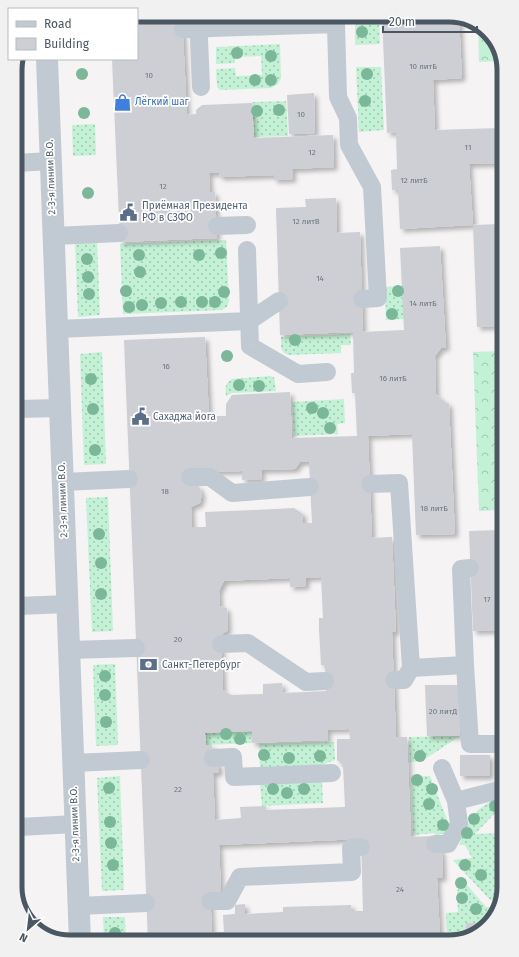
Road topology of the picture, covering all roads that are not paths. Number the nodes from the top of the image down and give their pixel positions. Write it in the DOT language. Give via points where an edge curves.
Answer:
graph roads {
  1 [pos="193,24"];
  2 [pos="47,60"];
  3 [pos="201,87"];
  4 [pos="51,161"];
  5 [pos="22,163"];
  6 [pos="247,225"];
  7 [pos="217,226"];
  8 [pos="119,233"];
  9 [pos="54,236"];
  10 [pos="247,250"];
  11 [pos="362,299"];
  12 [pos="279,301"];
  13 [pos="249,321"];
  14 [pos="57,329"];
  15 [pos="327,372"];
  16 [pos="60,408"];
  17 [pos="22,409"];
  18 [pos="190,477"];
  19 [pos="129,479"];
  20 [pos="63,482"];
  21 [pos="370,484"];
  22 [pos="310,487"];
  23 [pos="470,568"];
  24 [pos="67,604"];
  25 [pos="22,606"];
  26 [pos="221,644"];
  27 [pos="136,648"];
  28 [pos="69,650"];
  29 [pos="465,665"];
  30 [pos="410,668"];
  31 [pos="394,680"];
  32 [pos="325,681"];
  33 [pos="497,744"];
  34 [pos="213,758"];
  35 [pos="141,760"];
  36 [pos="73,763"];
  37 [pos="442,768"];
  38 [pos="332,773"];
  39 [pos="497,791"];
  40 [pos="456,801"];
  41 [pos="75,824"];
  42 [pos="22,827"];
  43 [pos="435,844"];
  44 [pos="361,847"];
  45 [pos="210,901"];
  46 [pos="146,904"];
  47 [pos="78,906"];
  48 [pos="80,935"];
  1 -- 3 [label="lane"];
  1 -- 11 [label="lane" via="336,24 338,97 348,118 349,145 372,187 378,298"];
  2 -- 4 [label="street, 2-3-я линии В.О."];
  4 -- 5 [label="lane"];
  4 -- 9 [label="street, 2-3-я линии В.О."];
  6 -- 7 [label="lane"];
  8 -- 9 [label="lane"];
  9 -- 14 [label="street, 2-3-я линии В.О."];
  10 -- 13 [label="lane"];
  12 -- 13 [label="lane"];
  13 -- 14 [label="lane"];
  13 -- 15 [label="lane" via="250,346 298,374"];
  14 -- 16 [label="street, 2-3-я линии В.О."];
  16 -- 17 [label="lane"];
  16 -- 20 [label="street, 2-3-я линии В.О."];
  18 -- 22 [label="lane" via="210,477 232,492"];
  19 -- 20 [label="lane"];
  20 -- 24 [label="street, 2-3-я линии В.О."];
  21 -- 30 [label="lane" via="399,482"];
  23 -- 29 [label="lane" via="461,569"];
  24 -- 25 [label="lane"];
  24 -- 28 [label="street, 2-3-я линии В.О."];
  26 -- 32 [label="lane" via="248,643 306,682"];
  27 -- 28 [label="lane"];
  28 -- 36 [label="street, 2-3-я линии В.О."];
  29 -- 30 [label="lane"];
  29 -- 33 [label="lane" via="470,744"];
  30 -- 31 [label="lane" via="404,680"];
  34 -- 38 [label="lane" via="233,757 234,776"];
  35 -- 36 [label="lane"];
  36 -- 41 [label="street, 2-3-я линии В.О."];
  37 -- 40 [label="lane"];
  39 -- 40 [label="lane"];
  40 -- 43 [label="lane" via="458,824 448,844"];
  41 -- 42 [label="lane"];
  41 -- 47 [label="street, 2-3-я линии В.О."];
  44 -- 45 [label="lane" via="352,848 352,872 240,877 227,901"];
  46 -- 47 [label="lane"];
  47 -- 48 [label="street, 2-3-я линии В.О."];
}
